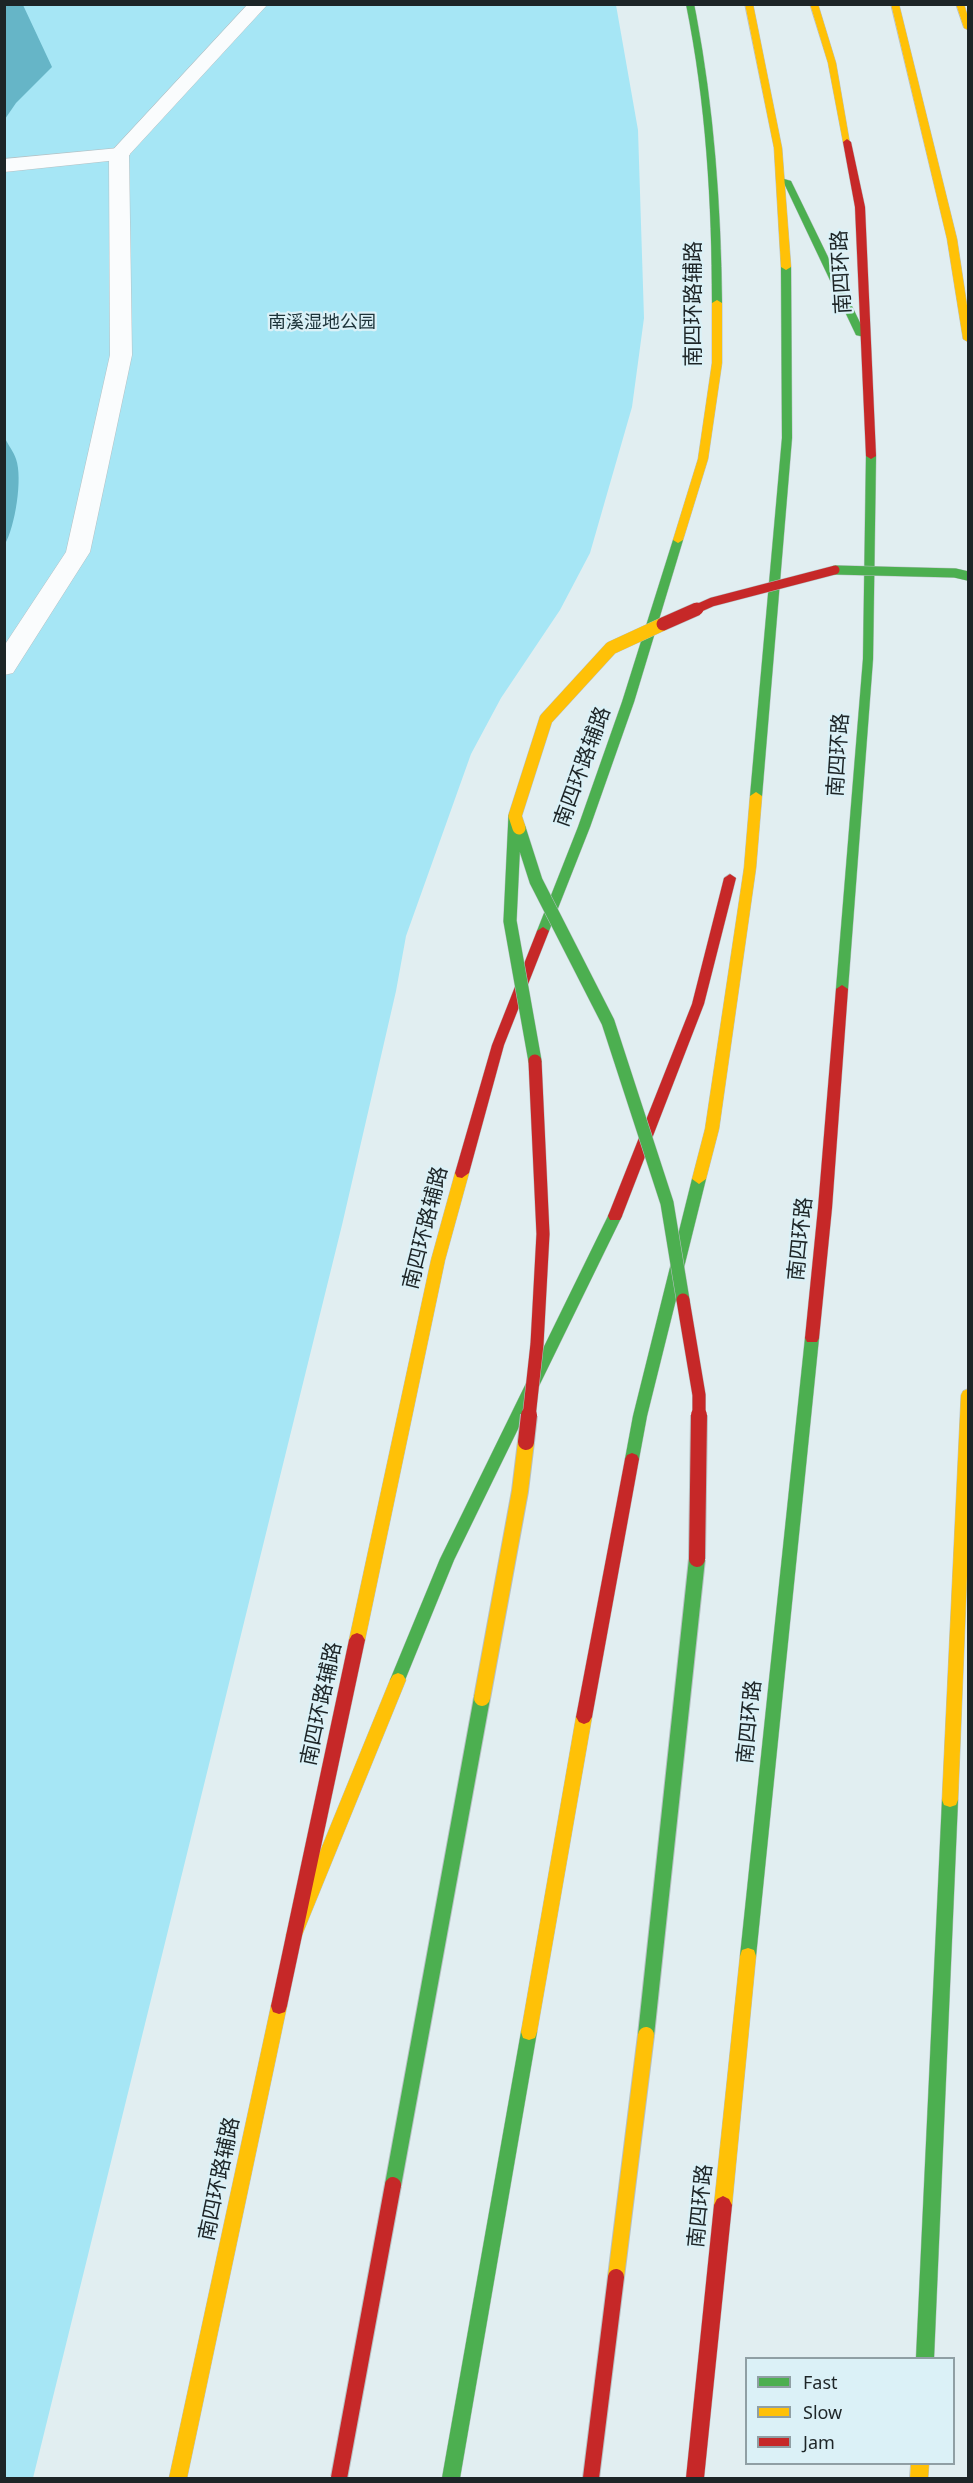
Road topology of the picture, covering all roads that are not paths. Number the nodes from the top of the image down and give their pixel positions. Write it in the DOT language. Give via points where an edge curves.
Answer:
graph roads {
  1 [pos="259,4"];
  2 [pos="690,4"];
  3 [pos="749,4"];
  4 [pos="814,4"];
  5 [pos="895,4"];
  6 [pos="960,4"];
  7 [pos="969,28"];
  8 [pos="119,154"];
  9 [pos="931,154"];
  10 [pos="778,163"];
  11 [pos="4,166"];
  12 [pos="950,179"];
  13 [pos="969,339"];
  14 [pos="867,349"];
  15 [pos="969,576"];
  16 [pos="4,668"];
  17 [pos="758,766"];
  18 [pos="515,816"];
  19 [pos="738,845"];
  20 [pos="732,868"];
  21 [pos="969,1395"];
  22 [pos="294,1935"];
  23 [pos="925,2357"];
  24 [pos="178,2478"];
  25 [pos="339,2478"];
  26 [pos="451,2478"];
  27 [pos="591,2478"];
  28 [pos="695,2478"];
  1 -- 8 [label="lane"];
  2 -- 22 [label="main road, 南四环路辅路" via="708,125 717,250 717,363 703,459 628,702 498,1045 438,1260"];
  3 -- 10 [label="main road"];
  4 -- 14 [label="main road, 南四环路" via="832,63 860,207"];
  5 -- 9 [label="main road"];
  6 -- 7 [label="main road"];
  8 -- 11 [label="street"];
  8 -- 16 [label="lane" via="121,355 81,541 78,552"];
  9 -- 12 [label="main road"];
  9 -- 13 [label="main road" via="952,239"];
  10 -- 14 [label="main road"];
  10 -- 17 [label="main road" via="787,277 787,438"];
  14 -- 28 [label="main road, 南四环路" via="871,419 868,659 825,1208"];
  15 -- 18 [label="main road, bridge" via="836,570 712,602 611,648 546,719"];
  17 -- 19 [label="main road"];
  17 -- 26 [label="main road" via="750,868 712,1130 640,1416"];
  18 -- 25 [label="main road, bridge" via="510,921 535,1050 542,1200 537,1344 520,1491"];
  18 -- 27 [label="main road, bridge" via="536,882 608,1022 667,1203 699,1395 698,1547 651,1999"];
  20 -- 22 [label="main road" via="698,1004 612,1225 447,1559"];
  21 -- 23 [label="main road"];
  22 -- 24 [label="main road, 南四环路辅路"];
}
